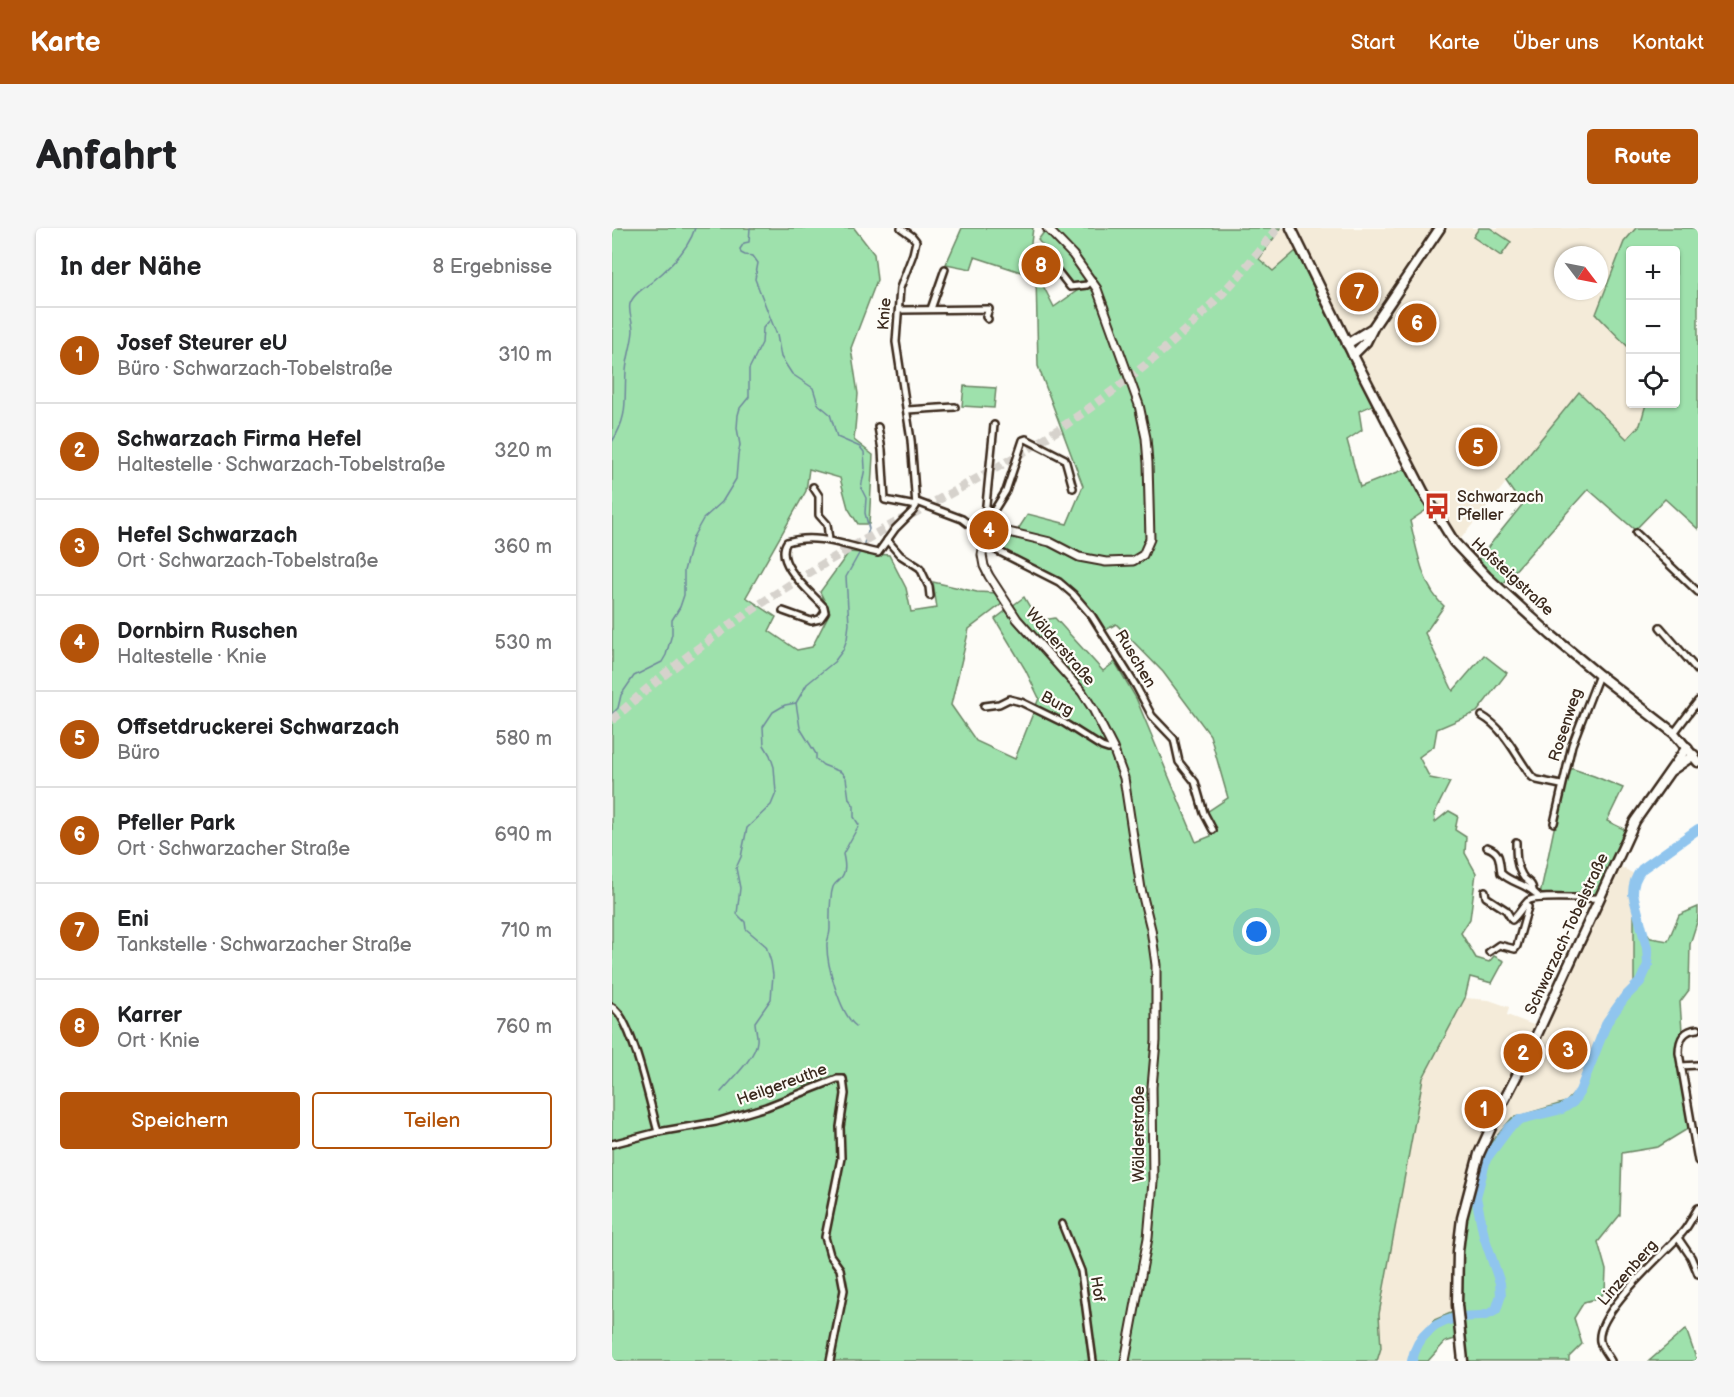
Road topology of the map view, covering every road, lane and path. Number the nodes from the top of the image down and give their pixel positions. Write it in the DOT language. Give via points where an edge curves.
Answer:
graph roads {
  1 [pos="901,228"];
  2 [pos="1047,228"];
  3 [pos="1291,228"];
  4 [pos="1440,228"];
  5 [pos="1052,264"];
  6 [pos="945,269"];
  7 [pos="1092,280"];
  8 [pos="931,309"];
  9 [pos="900,310"];
  10 [pos="988,320"];
  11 [pos="1374,326"];
  12 [pos="1347,344"];
  13 [pos="1353,355"];
  14 [pos="955,407"];
  15 [pos="907,410"];
  16 [pos="994,425"];
  17 [pos="878,427"];
  18 [pos="813,487"];
  19 [pos="1073,488"];
  20 [pos="916,504"];
  21 [pos="996,532"];
  22 [pos="1636,533"];
  23 [pos="829,540"];
  24 [pos="887,540"];
  25 [pos="985,540"];
  26 [pos="1698,592"];
  27 [pos="930,596"];
  28 [pos="783,611"];
  29 [pos="1660,627"];
  30 [pos="1698,670"];
  31 [pos="1599,675"];
  32 [pos="1698,701"];
  33 [pos="984,706"];
  34 [pos="1482,716"];
  35 [pos="1674,733"];
  36 [pos="1687,747"];
  37 [pos="1113,748"];
  38 [pos="1696,758"];
  39 [pos="1672,771"];
  40 [pos="1561,785"];
  41 [pos="1554,823"];
  42 [pos="1213,830"];
  43 [pos="1516,842"];
  44 [pos="1487,847"];
  45 [pos="1533,890"];
  46 [pos="1485,891"];
  47 [pos="1536,897"];
  48 [pos="1600,898"];
  49 [pos="1489,952"];
  50 [pos="612,1007"];
  51 [pos="1698,1029"];
  52 [pos="1698,1065"];
  53 [pos="1681,1066"];
  54 [pos="658,1132"];
  55 [pos="612,1144"];
  56 [pos="1698,1161"];
  57 [pos="1698,1208"];
  58 [pos="1062,1224"];
  59 [pos="1678,1238"];
  60 [pos="1698,1274"];
  61 [pos="830,1361"];
  62 [pos="1093,1361"];
  63 [pos="1125,1361"];
  64 [pos="1463,1361"];
  65 [pos="1611,1361"];
  1 -- 9 [label="street, Knie" via="912,236 915,245 900,288"];
  2 -- 7 [label="street"];
  3 -- 12 [label="main road, Hofsteigstraße"];
  4 -- 11 [label="main road"];
  5 -- 7 [label="street" via="1070,286 1087,285"];
  6 -- 8 [label="street"];
  7 -- 21 [label="street" via="1144,423 1151,530 1148,546 1133,561 1106,562 1079,557 1050,542 1021,534"];
  8 -- 9 [label="street"];
  8 -- 10 [label="street" via="988,309"];
  9 -- 15 [label="street, Knie" via="897,349"];
  11 -- 12 [label="main road"];
  11 -- 13 [label="main road"];
  12 -- 13 [label="main road, Hofsteigstraße"];
  13 -- 31 [label="main road, Hofsteigstraße" via="1424,494 1454,542 1487,577"];
  14 -- 15 [label="street"];
  15 -- 20 [label="street, Knie"];
  16 -- 25 [label="street"];
  17 -- 20 [label="street" via="885,500"];
  18 -- 23 [label="street" via="819,496 819,515 827,525"];
  19 -- 21 [label="street" via="1065,459 1023,440 1006,491 993,512"];
  20 -- 24 [label="street"];
  20 -- 25 [label="street" via="962,519"];
  21 -- 25 [label="street"];
  22 -- 26 [label="street"];
  23 -- 24 [label="street" via="878,554"];
  23 -- 28 [label="street" via="795,539 783,548 798,581 825,612 820,619 811,621"];
  24 -- 27 [label="street" via="900,555 920,568"];
  25 -- 37 [label="street, Wälderstraße" via="982,560 996,587 1017,619 1082,692"];
  25 -- 42 [label="street, Ruschen" via="1059,582 1092,616 1152,716 1174,739 1179,762 1195,782"];
  29 -- 30 [label="street"];
  31 -- 35 [label="main road, Hofsteigstraße"];
  31 -- 40 [label="street, Rosenweg" via="1580,720"];
  32 -- 35 [label="street"];
  33 -- 37 [label="street, Burg" via="1009,699 1022,702 1102,747"];
  34 -- 40 [label="street, Rosenweg" via="1501,732 1532,777"];
  35 -- 36 [label="main road, Hofsteigstraße"];
  36 -- 38 [label="main road, Hofsteigstraße"];
  36 -- 39 [label="main road, Schwarzach-Tobelstraße"];
  37 -- 63 [label="street, Wälderstraße" via="1124,778 1156,965 1153,1182 1143,1269"];
  38 -- 39 [label="main road, Schwarzach-Tobelstraße"];
  39 -- 48 [label="main road, Schwarzach-Tobelstraße" via="1635,820"];
  40 -- 41 [label="street, Rosenweg"];
  43 -- 45 [label="street" via="1519,870"];
  44 -- 45 [label="street" via="1500,856 1505,877"];
  45 -- 47 [label="street"];
  46 -- 47 [label="street" via="1486,897 1506,910 1512,920"];
  47 -- 48 [label="street"];
  47 -- 49 [label="street" via="1527,908 1515,949 1499,945"];
  48 -- 64 [label="main road, Schwarzach-Tobelstraße" via="1479,1154 1462,1218 1458,1251 1457,1305"];
  50 -- 54 [label="street" via="618,1010 631,1037"];
  51 -- 53 [label="street" via="1685,1032 1682,1037"];
  52 -- 53 [label="street"];
  53 -- 56 [label="street"];
  54 -- 55 [label="street, Heilgereuthe"];
  54 -- 61 [label="street, Heilgereuthe" via="716,1122 843,1079 841,1158 825,1237 830,1255 840,1269 844,1290"];
  57 -- 59 [label="street, Linzenberg"];
  58 -- 62 [label="street, Hof" via="1080,1271"];
  59 -- 60 [label="street, Linzenberg"];
  59 -- 65 [label="street, Linzenberg" via="1607,1316 1600,1341"];
}
